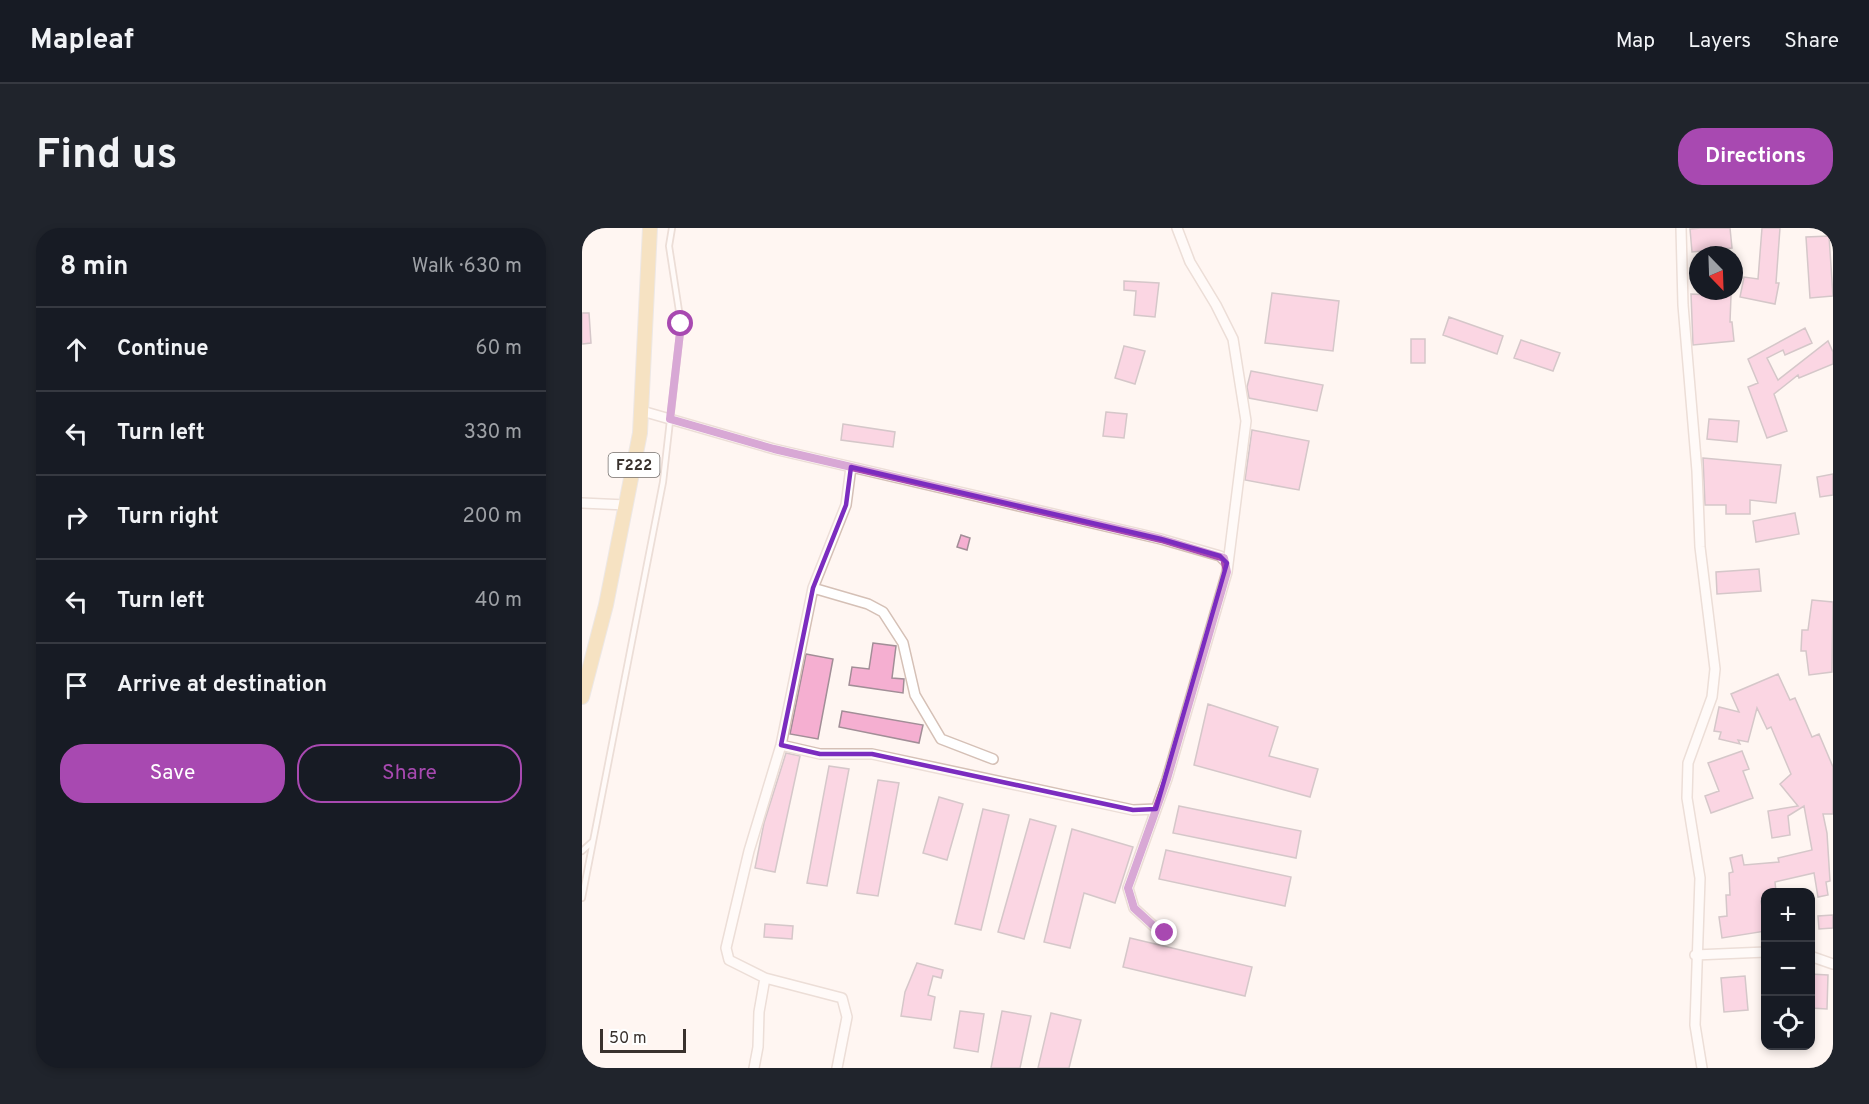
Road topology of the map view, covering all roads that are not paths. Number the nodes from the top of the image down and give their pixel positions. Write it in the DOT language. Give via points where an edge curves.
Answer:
graph roads {
  1 [pos="650,228"];
  2 [pos="672,228"];
  3 [pos="1177,228"];
  4 [pos="1681,228"];
  5 [pos="642,411"];
  6 [pos="670,419"];
  7 [pos="851,467"];
  8 [pos="582,503"];
  9 [pos="626,504"];
  10 [pos="1227,562"];
  11 [pos="813,588"];
  12 [pos="582,697"];
  13 [pos="781,745"];
  14 [pos="993,759"];
  15 [pos="1156,809"];
  16 [pos="1133,810"];
  17 [pos="1150,824"];
  18 [pos="591,842"];
  19 [pos="582,851"];
  20 [pos="582,897"];
  21 [pos="1165,933"];
  22 [pos="1761,952"];
  23 [pos="1695,955"];
  24 [pos="1815,958"];
  25 [pos="1833,964"];
  26 [pos="765,978"];
  27 [pos="754,1068"];
  28 [pos="837,1068"];
  29 [pos="1702,1068"];
  1 -- 5 [label="main road, F222"];
  2 -- 6 [label="lane" via="669,246 681,324"];
  3 -- 10 [label="street" via="1190,262 1233,339 1242,384 1246,421"];
  4 -- 23 [label="street" via="1700,548 1715,669 1712,697 1688,763 1687,798 1700,878"];
  5 -- 6 [label="street"];
  5 -- 9 [label="main road, F222"];
  6 -- 7 [label="street"];
  6 -- 18 [label="lane" via="653,536"];
  7 -- 10 [label="street" via="1161,539 1220,556"];
  7 -- 11 [label="street" via="846,505"];
  8 -- 9 [label="street"];
  9 -- 12 [label="main road, F222"];
  10 -- 15 [label="street"];
  11 -- 13 [label="street"];
  11 -- 14 [label="street" via="883,612 903,643 915,695 941,739"];
  13 -- 16 [label="street" via="820,754 872,754"];
  13 -- 26 [label="street" via="749,850 726,948 729,960"];
  15 -- 16 [label="street"];
  15 -- 17 [label="street"];
  16 -- 17 [label="street"];
  17 -- 21 [label="street" via="1128,894 1134,908"];
  18 -- 19 [label="lane"];
  18 -- 20 [label="lane"];
  22 -- 23 [label="street"];
  23 -- 29 [label="street" via="1695,1025"];
  24 -- 25 [label="street"];
  26 -- 27 [label="street"];
  26 -- 28 [label="street" via="842,998 847,1017"];
}
